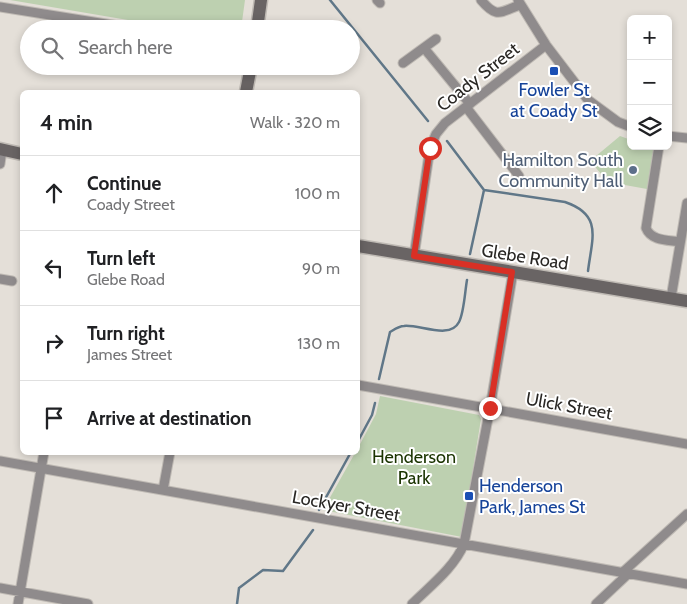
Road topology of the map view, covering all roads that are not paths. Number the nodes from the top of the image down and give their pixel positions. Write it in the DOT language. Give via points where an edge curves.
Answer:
graph roads {
  1 [pos="261,0"];
  2 [pos="481,0"];
  3 [pos="519,3"];
  4 [pos="0,7"];
  5 [pos="81,20"];
  6 [pos="258,20"];
  7 [pos="436,39"];
  8 [pos="546,45"];
  9 [pos="424,48"];
  10 [pos="403,63"];
  11 [pos="249,75"];
  12 [pos="246,90"];
  13 [pos="468,105"];
  14 [pos="627,125"];
  15 [pos="672,136"];
  16 [pos="687,138"];
  17 [pos="1,149"];
  18 [pos="658,150"];
  19 [pos="20,154"];
  20 [pos="0,164"];
  21 [pos="519,176"];
  22 [pos="687,203"];
  23 [pos="680,242"];
  24 [pos="360,246"];
  25 [pos="414,256"];
  26 [pos="512,272"];
  27 [pos="0,279"];
  28 [pos="12,281"];
  29 [pos="671,298"];
  30 [pos="687,301"];
  31 [pos="360,384"];
  32 [pos="490,408"];
  33 [pos="687,444"];
  34 [pos="43,455"];
  35 [pos="169,455"];
  36 [pos="0,460"];
  37 [pos="41,468"];
  38 [pos="163,490"];
  39 [pos="687,514"];
  40 [pos="464,544"];
  41 [pos="626,573"];
  42 [pos="687,584"];
  43 [pos="0,588"];
  44 [pos="20,591"];
  45 [pos="18,604"];
  46 [pos="88,604"];
  47 [pos="412,604"];
  48 [pos="596,604"];
  1 -- 6 [label="main road"];
  2 -- 3 [label="street" via="493,12 503,13"];
  3 -- 8 [label="street"];
  4 -- 5 [label="street"];
  7 -- 9 [label="street"];
  8 -- 13 [label="street, Coady Street"];
  8 -- 14 [label="street" via="588,100"];
  9 -- 10 [label="street"];
  9 -- 13 [label="street"];
  11 -- 12 [label="main road"];
  13 -- 21 [label="street"];
  13 -- 25 [label="street, Coady Street" via="440,128 430,148"];
  15 -- 16 [label="street"];
  17 -- 19 [label="main road"];
  17 -- 20 [label="street"];
  18 -- 23 [label="street" via="646,228 654,238"];
  22 -- 23 [label="street"];
  23 -- 29 [label="street"];
  24 -- 25 [label="main road, Glebe Road"];
  25 -- 26 [label="main road, Glebe Road"];
  26 -- 29 [label="main road, Glebe Road"];
  26 -- 32 [label="street"];
  27 -- 28 [label="street"];
  29 -- 30 [label="main road, Glebe Road"];
  31 -- 32 [label="street, Ulick Street"];
  32 -- 33 [label="street, Ulick Street"];
  32 -- 40 [label="street"];
  34 -- 37 [label="street"];
  35 -- 38 [label="street"];
  36 -- 37 [label="street, Lockyer Street"];
  37 -- 38 [label="street, Lockyer Street"];
  37 -- 44 [label="street"];
  38 -- 40 [label="street, Lockyer Street"];
  39 -- 41 [label="street"];
  40 -- 41 [label="street, Lockyer Street"];
  40 -- 47 [label="street" via="452,564"];
  41 -- 42 [label="street, Lockyer Street"];
  41 -- 48 [label="street"];
  43 -- 44 [label="street"];
  44 -- 45 [label="street"];
  44 -- 46 [label="street"];
}
